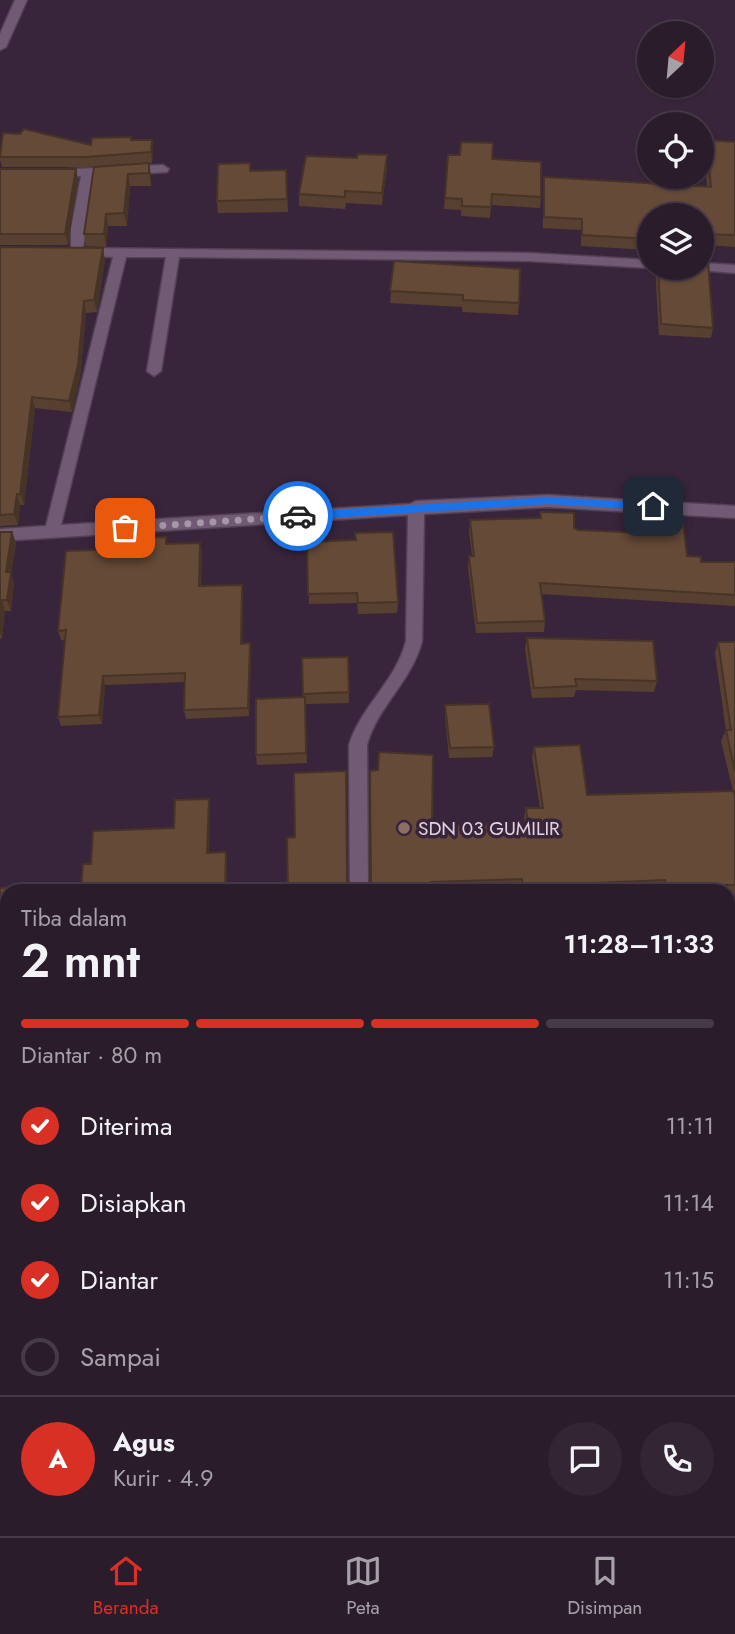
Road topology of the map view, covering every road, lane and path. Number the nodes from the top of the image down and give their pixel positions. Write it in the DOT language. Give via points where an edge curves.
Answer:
graph roads {
  1 [pos="20,0"];
  2 [pos="0,47"];
  3 [pos="163,169"];
  4 [pos="35,174"];
  5 [pos="88,174"];
  6 [pos="121,252"];
  7 [pos="173,253"];
  8 [pos="637,263"];
  9 [pos="714,268"];
  10 [pos="735,269"];
  11 [pos="154,372"];
  12 [pos="416,508"];
  13 [pos="735,512"];
  14 [pos="52,532"];
  15 [pos="0,535"];
  16 [pos="359,884"];
  1 -- 2 [label="street"];
  3 -- 5 [label="street"];
  4 -- 5 [label="street"];
  5 -- 6 [label="street" via="70,252"];
  6 -- 7 [label="street"];
  6 -- 14 [label="street"];
  7 -- 8 [label="street" via="529,257"];
  7 -- 11 [label="street"];
  9 -- 10 [label="street"];
  12 -- 13 [label="street" via="572,501"];
  12 -- 14 [label="street"];
  12 -- 16 [label="street" via="414,641 410,657 366,723 358,745"];
  14 -- 15 [label="street"];
}
